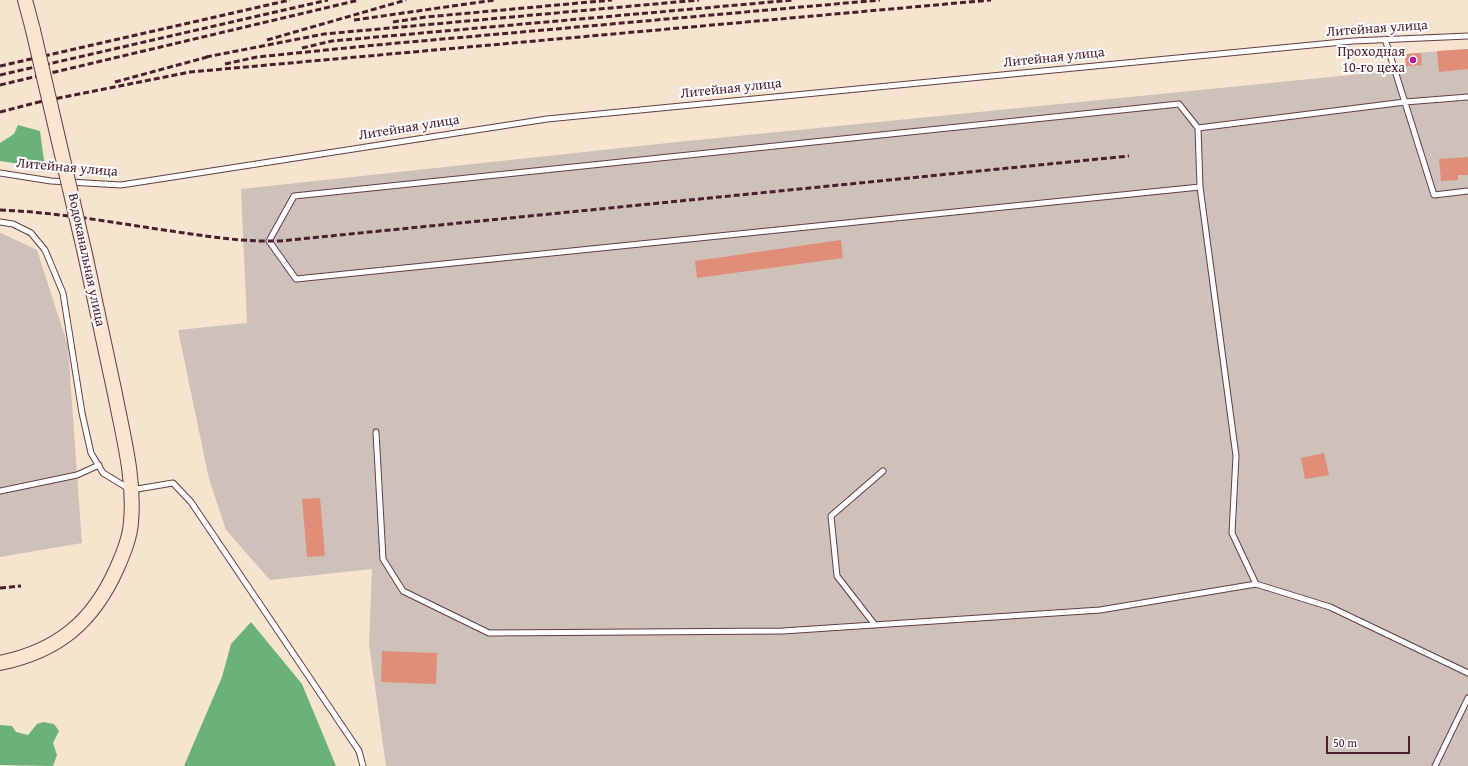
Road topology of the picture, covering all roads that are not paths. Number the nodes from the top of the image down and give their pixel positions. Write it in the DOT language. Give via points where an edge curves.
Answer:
graph roads {
  1 [pos="26,0"];
  2 [pos="1468,36"];
  3 [pos="1385,39"];
  4 [pos="1468,97"];
  5 [pos="1405,102"];
  6 [pos="1198,128"];
  7 [pos="0,173"];
  8 [pos="1200,187"];
  9 [pos="1468,191"];
  10 [pos="0,222"];
  11 [pos="376,432"];
  12 [pos="99,466"];
  13 [pos="882,471"];
  14 [pos="0,490"];
  15 [pos="131,490"];
  16 [pos="1256,584"];
  17 [pos="875,625"];
  18 [pos="0,663"];
  19 [pos="1468,673"];
  20 [pos="1468,698"];
  21 [pos="363,766"];
  22 [pos="1435,766"];
  1 -- 15 [label="main road, Водоканальная улица, bridge" via="85,254 127,452"];
  2 -- 3 [label="lane, Литейная улица"];
  3 -- 5 [label="lane"];
  3 -- 7 [label="lane, Литейная улица" via="547,119 121,185 51,181"];
  4 -- 5 [label="lane"];
  5 -- 6 [label="lane"];
  5 -- 9 [label="lane" via="1434,195"];
  6 -- 8 [label="lane"];
  6 -- 8 [label="lane" via="1179,104 294,196 269,241 296,279"];
  8 -- 16 [label="lane" via="1236,456 1232,533"];
  10 -- 12 [label="lane" via="13,224 31,233 45,250 63,293 82,413 91,453"];
  11 -- 17 [label="lane" via="383,559 403,591 489,633 783,631"];
  12 -- 14 [label="lane" via="77,476"];
  12 -- 15 [label="lane" via="103,473"];
  13 -- 17 [label="lane" via="831,516 837,576"];
  15 -- 18 [label="main road, Водоканальная улица" via="131,523 125,550 110,584 91,612 68,635 40,651"];
  15 -- 21 [label="lane" via="173,483 191,502 359,751"];
  16 -- 17 [label="lane" via="1100,610"];
  16 -- 19 [label="lane" via="1330,607"];
  20 -- 22 [label="lane"];
}
